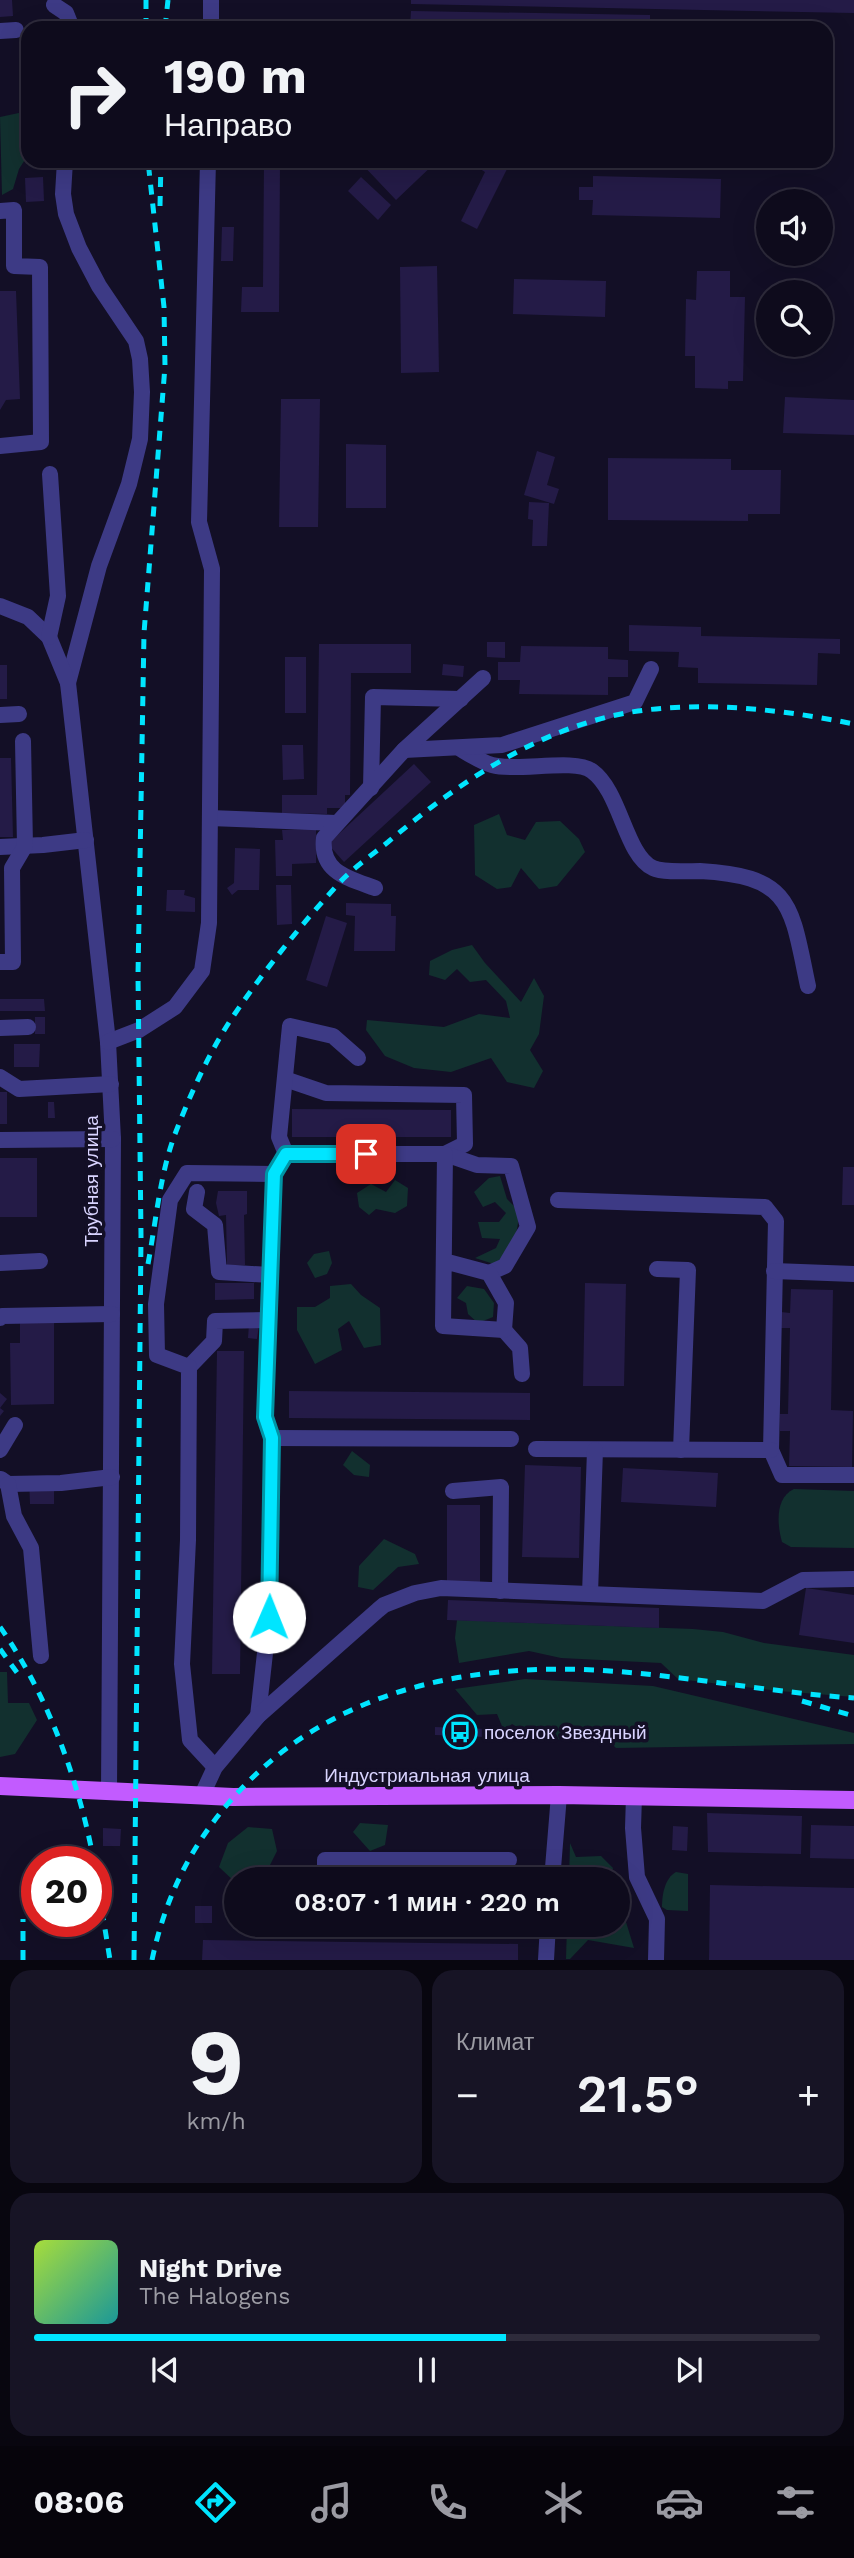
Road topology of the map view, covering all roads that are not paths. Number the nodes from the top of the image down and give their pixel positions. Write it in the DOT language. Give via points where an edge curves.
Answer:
graph roads {
  1 [pos="211,0"];
  2 [pos="54,5"];
  3 [pos="69,21"];
  4 [pos="211,21"];
  5 [pos="65,168"];
  6 [pos="208,168"];
  7 [pos="0,211"];
  8 [pos="0,446"];
  9 [pos="50,474"];
  10 [pos="0,606"];
  11 [pos="49,637"];
  12 [pos="651,669"];
  13 [pos="483,678"];
  14 [pos="68,682"];
  15 [pos="461,699"];
  16 [pos="19,714"];
  17 [pos="0,715"];
  18 [pos="23,741"];
  19 [pos="459,748"];
  20 [pos="404,751"];
  21 [pos="371,788"];
  22 [pos="210,818"];
  23 [pos="336,823"];
  24 [pos="86,841"];
  25 [pos="25,846"];
  26 [pos="0,847"];
  27 [pos="374,888"];
  28 [pos="0,962"];
  29 [pos="808,986"];
  30 [pos="28,1027"];
  31 [pos="0,1028"];
  32 [pos="108,1042"];
  33 [pos="358,1058"];
  34 [pos="0,1077"];
  35 [pos="285,1079"];
  36 [pos="111,1084"];
  37 [pos="113,1139"];
  38 [pos="0,1140"];
  39 [pos="286,1154"];
  40 [pos="444,1154"];
  41 [pos="274,1174"];
  42 [pos="197,1192"];
  43 [pos="558,1200"];
  44 [pos="40,1261"];
  45 [pos="444,1261"];
  46 [pos="0,1263"];
  47 [pos="657,1269"];
  48 [pos="774,1271"];
  49 [pos="488,1273"];
  50 [pos="854,1274"];
  51 [pos="270,1275"];
  52 [pos="112,1314"];
  53 [pos="0,1318"];
  54 [pos="268,1320"];
  55 [pos="504,1330"];
  56 [pos="189,1367"];
  57 [pos="522,1374"];
  58 [pos="15,1425"];
  59 [pos="272,1438"];
  60 [pos="511,1439"];
  61 [pos="536,1449"];
  62 [pos="0,1450"];
  63 [pos="595,1450"];
  64 [pos="681,1450"];
  65 [pos="771,1450"];
  66 [pos="854,1475"];
  67 [pos="112,1477"];
  68 [pos="4,1481"];
  69 [pos="453,1490"];
  70 [pos="854,1579"];
  71 [pos="500,1591"];
  72 [pos="590,1594"];
  73 [pos="40,1656"];
  74 [pos="258,1716"];
  75 [pos="215,1767"];
  76 [pos="0,1786"];
  77 [pos="109,1791"];
  78 [pos="202,1795"];
  79 [pos="559,1795"];
  80 [pos="634,1796"];
  81 [pos="854,1800"];
  82 [pos="509,1860"];
  83 [pos="325,1867"];
  84 [pos="553,1867"];
  85 [pos="547,1937"];
  86 [pos="546,1959"];
  87 [pos="656,1959"];
  1 -- 4 [label="street"];
  2 -- 3 [label="street"];
  5 -- 14 [label="street" via="66,214 99,286 136,341 142,392 140,439 129,484 99,566"];
  6 -- 22 [label="street" via="199,522 212,569"];
  7 -- 8 [label="street" via="14,210 15,266 40,267 41,442"];
  9 -- 11 [label="street" via="58,596"];
  10 -- 11 [label="street, Трубная улица" via="28,617"];
  11 -- 14 [label="street, Трубная улица"];
  12 -- 19 [label="street" via="635,702 502,745"];
  13 -- 15 [label="street"];
  14 -- 24 [label="street, Трубная улица"];
  15 -- 20 [label="street"];
  15 -- 21 [label="street" via="373,697"];
  16 -- 17 [label="street"];
  18 -- 25 [label="street"];
  19 -- 20 [label="street"];
  19 -- 29 [label="street" via="491,765 590,769 607,787 641,859 654,869 755,878 777,892 793,918"];
  20 -- 21 [label="street"];
  21 -- 23 [label="street"];
  22 -- 23 [label="street"];
  22 -- 32 [label="street" via="209,923 202,971 175,1007 139,1030"];
  23 -- 27 [label="street" via="324,838 322,851 328,864 345,877"];
  24 -- 25 [label="street"];
  24 -- 32 [label="street, Трубная улица"];
  25 -- 26 [label="street"];
  25 -- 28 [label="street" via="12,868 13,962"];
  30 -- 31 [label="street"];
  32 -- 36 [label="street, Трубная улица"];
  33 -- 35 [label="street" via="333,1036 290,1026"];
  34 -- 36 [label="street" via="19,1088"];
  35 -- 39 [label="street" via="279,1137"];
  35 -- 40 [label="street" via="326,1093 464,1094 466,1143"];
  36 -- 37 [label="street, Трубная улица"];
  37 -- 38 [label="street"];
  37 -- 52 [label="street, Трубная улица"];
  39 -- 40 [label="street"];
  39 -- 41 [label="street"];
  40 -- 45 [label="street"];
  40 -- 49 [label="street" via="477,1165 511,1166 528,1227 505,1266"];
  41 -- 51 [label="street"];
  41 -- 56 [label="street" via="187,1173 170,1200 156,1304 157,1355"];
  42 -- 51 [label="street" via="194,1209 215,1225 219,1272"];
  43 -- 48 [label="street" via="765,1207 775,1220"];
  44 -- 46 [label="street"];
  45 -- 49 [label="street"];
  45 -- 55 [label="street" via="443,1326"];
  47 -- 64 [label="street" via="688,1270"];
  48 -- 50 [label="street"];
  48 -- 65 [label="street"];
  49 -- 55 [label="street" via="506,1303"];
  51 -- 54 [label="street"];
  52 -- 53 [label="street"];
  52 -- 67 [label="street, Трубная улица"];
  54 -- 56 [label="street" via="215,1321 214,1341"];
  54 -- 59 [label="street" via="265,1417"];
  55 -- 57 [label="street" via="520,1348"];
  56 -- 75 [label="street" via="182,1664 190,1740"];
  58 -- 62 [label="street"];
  59 -- 60 [label="street"];
  59 -- 74 [label="street" via="269,1617"];
  61 -- 63 [label="street"];
  63 -- 64 [label="street"];
  63 -- 72 [label="street"];
  64 -- 65 [label="street"];
  65 -- 66 [label="street" via="782,1475"];
  67 -- 68 [label="street" via="61,1483"];
  67 -- 77 [label="street, Трубная улица"];
  68 -- 73 [label="street" via="14,1516 31,1548"];
  69 -- 71 [label="street" via="501,1487"];
  70 -- 72 [label="street" via="803,1580 764,1601"];
  71 -- 72 [label="street"];
  71 -- 74 [label="street" via="442,1588 384,1605"];
  74 -- 75 [label="street"];
  75 -- 78 [label="street"];
  76 -- 77 [label="main road, Индустриальная улица"];
  77 -- 78 [label="main road, Индустриальная улица"];
  78 -- 79 [label="main road, Индустриальная улица"];
  79 -- 80 [label="main road, Индустриальная улица"];
  79 -- 84 [label="street"];
  80 -- 81 [label="main road, Индустриальная улица"];
  80 -- 87 [label="street" via="637,1877 657,1919"];
  82 -- 83 [label="street" via="325,1860"];
  85 -- 86 [label="street"];
}
